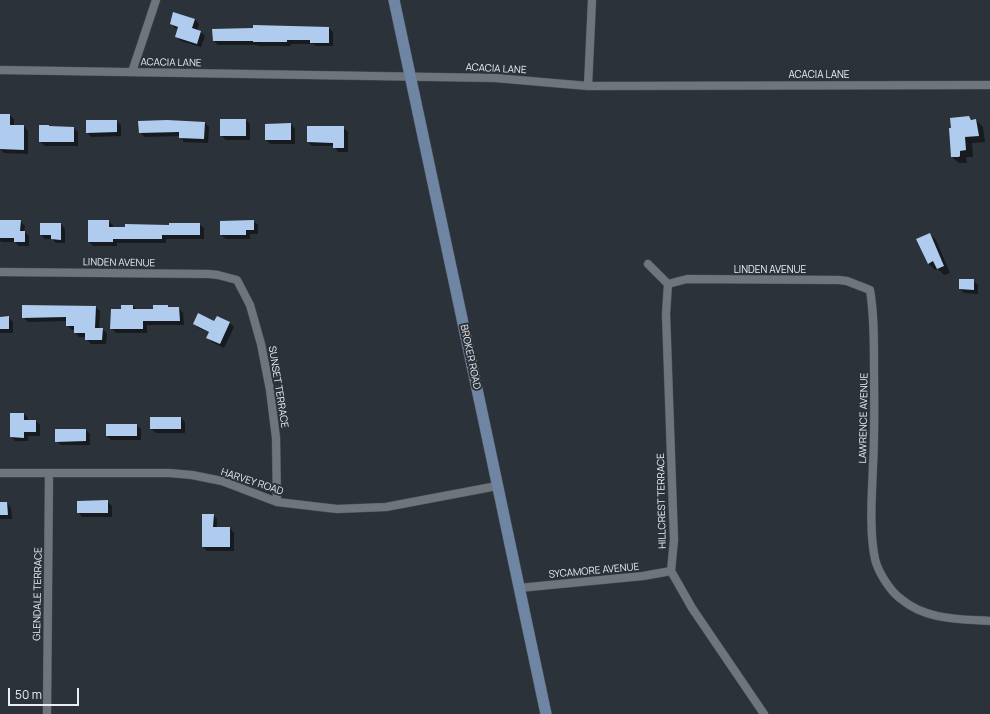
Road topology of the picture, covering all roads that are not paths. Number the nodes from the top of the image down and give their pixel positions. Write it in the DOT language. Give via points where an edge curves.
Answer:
graph roads {
  1 [pos="156,0"];
  2 [pos="394,0"];
  3 [pos="592,0"];
  4 [pos="0,70"];
  5 [pos="132,72"];
  6 [pos="411,76"];
  7 [pos="990,85"];
  8 [pos="588,86"];
  9 [pos="648,264"];
  10 [pos="0,272"];
  11 [pos="237,280"];
  12 [pos="668,284"];
  13 [pos="870,290"];
  14 [pos="0,473"];
  15 [pos="49,473"];
  16 [pos="497,486"];
  17 [pos="277,502"];
  18 [pos="671,571"];
  19 [pos="519,588"];
  20 [pos="990,622"];
  21 [pos="46,714"];
  22 [pos="544,714"];
  23 [pos="764,714"];
  1 -- 5 [label="street"];
  2 -- 6 [label="street, BROKER ROAD"];
  3 -- 8 [label="street"];
  4 -- 5 [label="street, ACACIA LANE"];
  5 -- 6 [label="street, ACACIA LANE"];
  6 -- 8 [label="street, ACACIA LANE" via="495,78"];
  6 -- 16 [label="street, BROKER ROAD"];
  7 -- 8 [label="street, ACACIA LANE"];
  9 -- 12 [label="street"];
  10 -- 11 [label="street, LINDEN AVENUE" via="209,274"];
  11 -- 17 [label="street, SUNSET TERRACE" via="250,305 270,390 275,432"];
  12 -- 13 [label="street, LINDEN AVENUE" via="687,279 839,280"];
  12 -- 18 [label="street, HILLCREST TERRACE" via="666,314 674,540"];
  13 -- 20 [label="street, LAWRENCE AVENUE" via="873,310 875,426 872,484 873,545 879,572 900,599 919,610 944,618"];
  14 -- 15 [label="street, HARVEY ROAD"];
  15 -- 17 [label="street, HARVEY ROAD" via="192,475 222,481"];
  15 -- 21 [label="street, GLENDALE TERRACE"];
  16 -- 17 [label="street, HARVEY ROAD" via="386,507 337,509"];
  16 -- 19 [label="street, BROKER ROAD"];
  18 -- 19 [label="street, SYCAMORE AVENUE"];
  18 -- 23 [label="street" via="692,608"];
  19 -- 22 [label="street, BROKER ROAD"];
}
